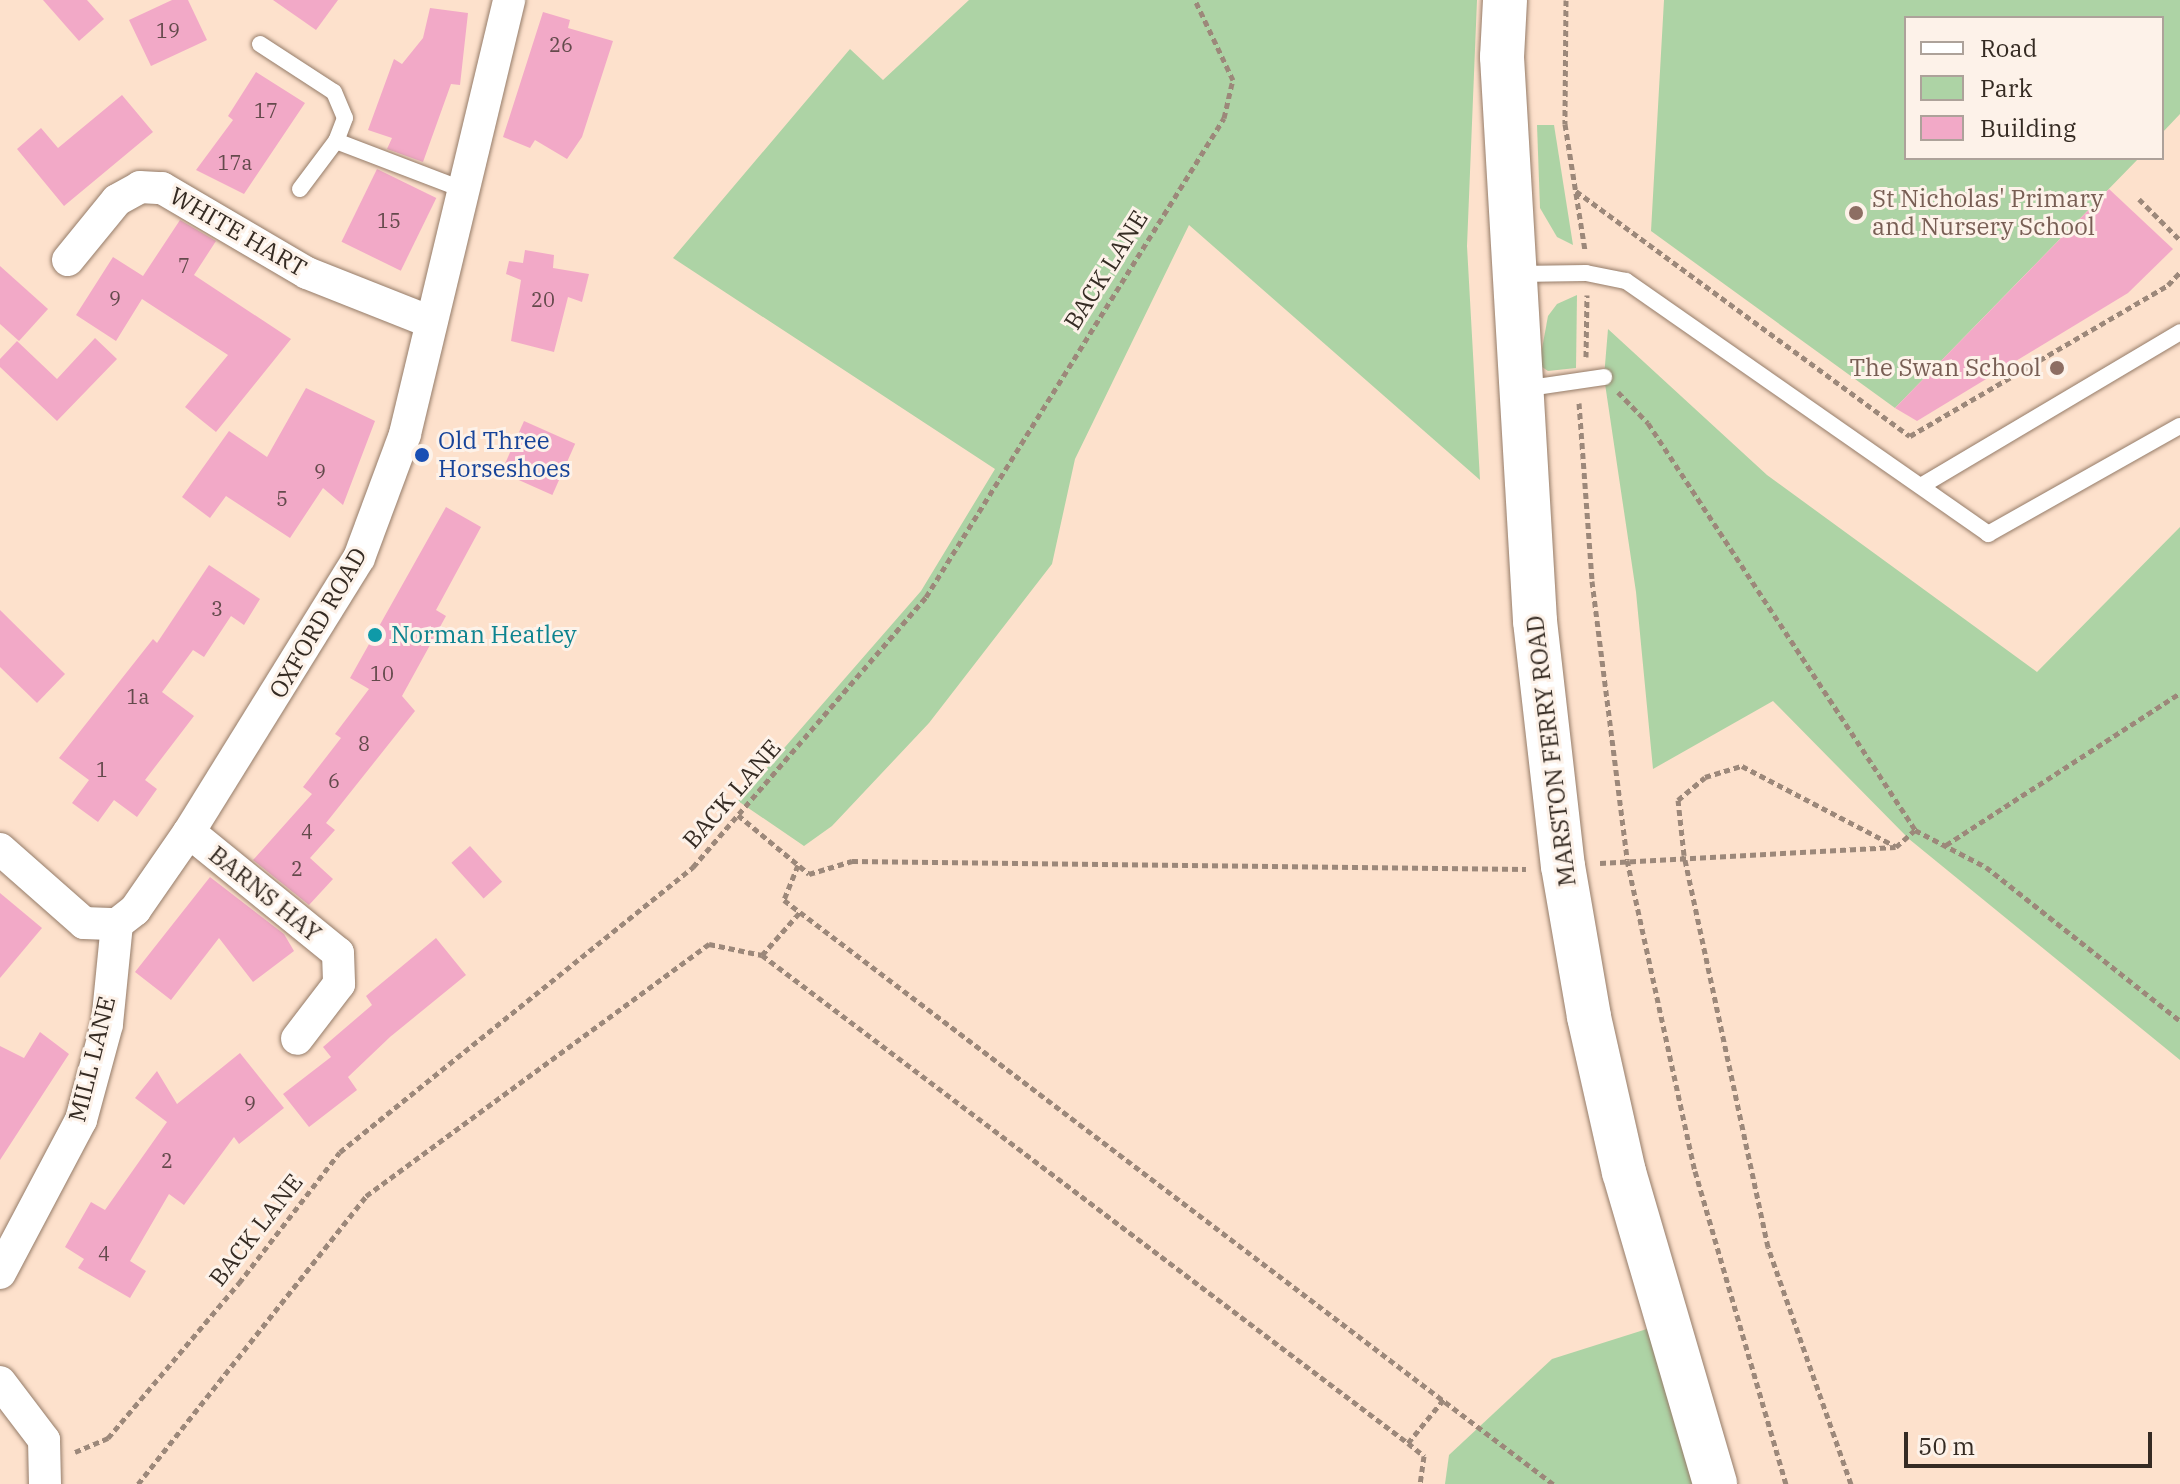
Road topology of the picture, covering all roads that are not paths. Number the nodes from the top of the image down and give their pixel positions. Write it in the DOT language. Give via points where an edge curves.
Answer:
graph roads {
  1 [pos="509,0"];
  2 [pos="1505,0"];
  3 [pos="260,44"];
  4 [pos="336,141"];
  5 [pos="300,189"];
  6 [pos="462,189"];
  7 [pos="68,260"];
  8 [pos="1515,274"];
  9 [pos="431,322"];
  10 [pos="2180,332"];
  11 [pos="1604,377"];
  12 [pos="1522,389"];
  13 [pos="2180,426"];
  14 [pos="1921,486"];
  15 [pos="189,832"];
  16 [pos="0,849"];
  17 [pos="117,924"];
  18 [pos="297,1039"];
  19 [pos="0,1273"];
  20 [pos="0,1382"];
  21 [pos="47,1474"];
  22 [pos="1715,1484"];
  1 -- 6 [label="street, OXFORD ROAD"];
  2 -- 8 [label="main road, MARSTON FERRY ROAD" via="1502,57"];
  3 -- 4 [label="lane" via="334,92 345,118"];
  4 -- 5 [label="lane"];
  4 -- 6 [label="lane"];
  6 -- 9 [label="street, OXFORD ROAD"];
  7 -- 9 [label="street, WHITE HART" via="117,200 140,187 162,188 307,273"];
  8 -- 12 [label="main road, MARSTON FERRY ROAD"];
  8 -- 14 [label="lane" via="1586,273 1626,281"];
  9 -- 15 [label="street, OXFORD ROAD" via="405,434 359,558"];
  10 -- 14 [label="lane"];
  11 -- 12 [label="lane"];
  12 -- 22 [label="main road, MARSTON FERRY ROAD" via="1535,621 1563,866 1589,1017 1624,1172"];
  13 -- 14 [label="lane" via="1988,534"];
  15 -- 17 [label="street, OXFORD ROAD" via="135,910"];
  15 -- 18 [label="street, BARNS HAY" via="338,953 339,984"];
  16 -- 17 [label="street" via="84,923"];
  17 -- 19 [label="street, MILL LANE" via="107,1024 81,1120"];
  20 -- 21 [label="street" via="44,1440"];
}
